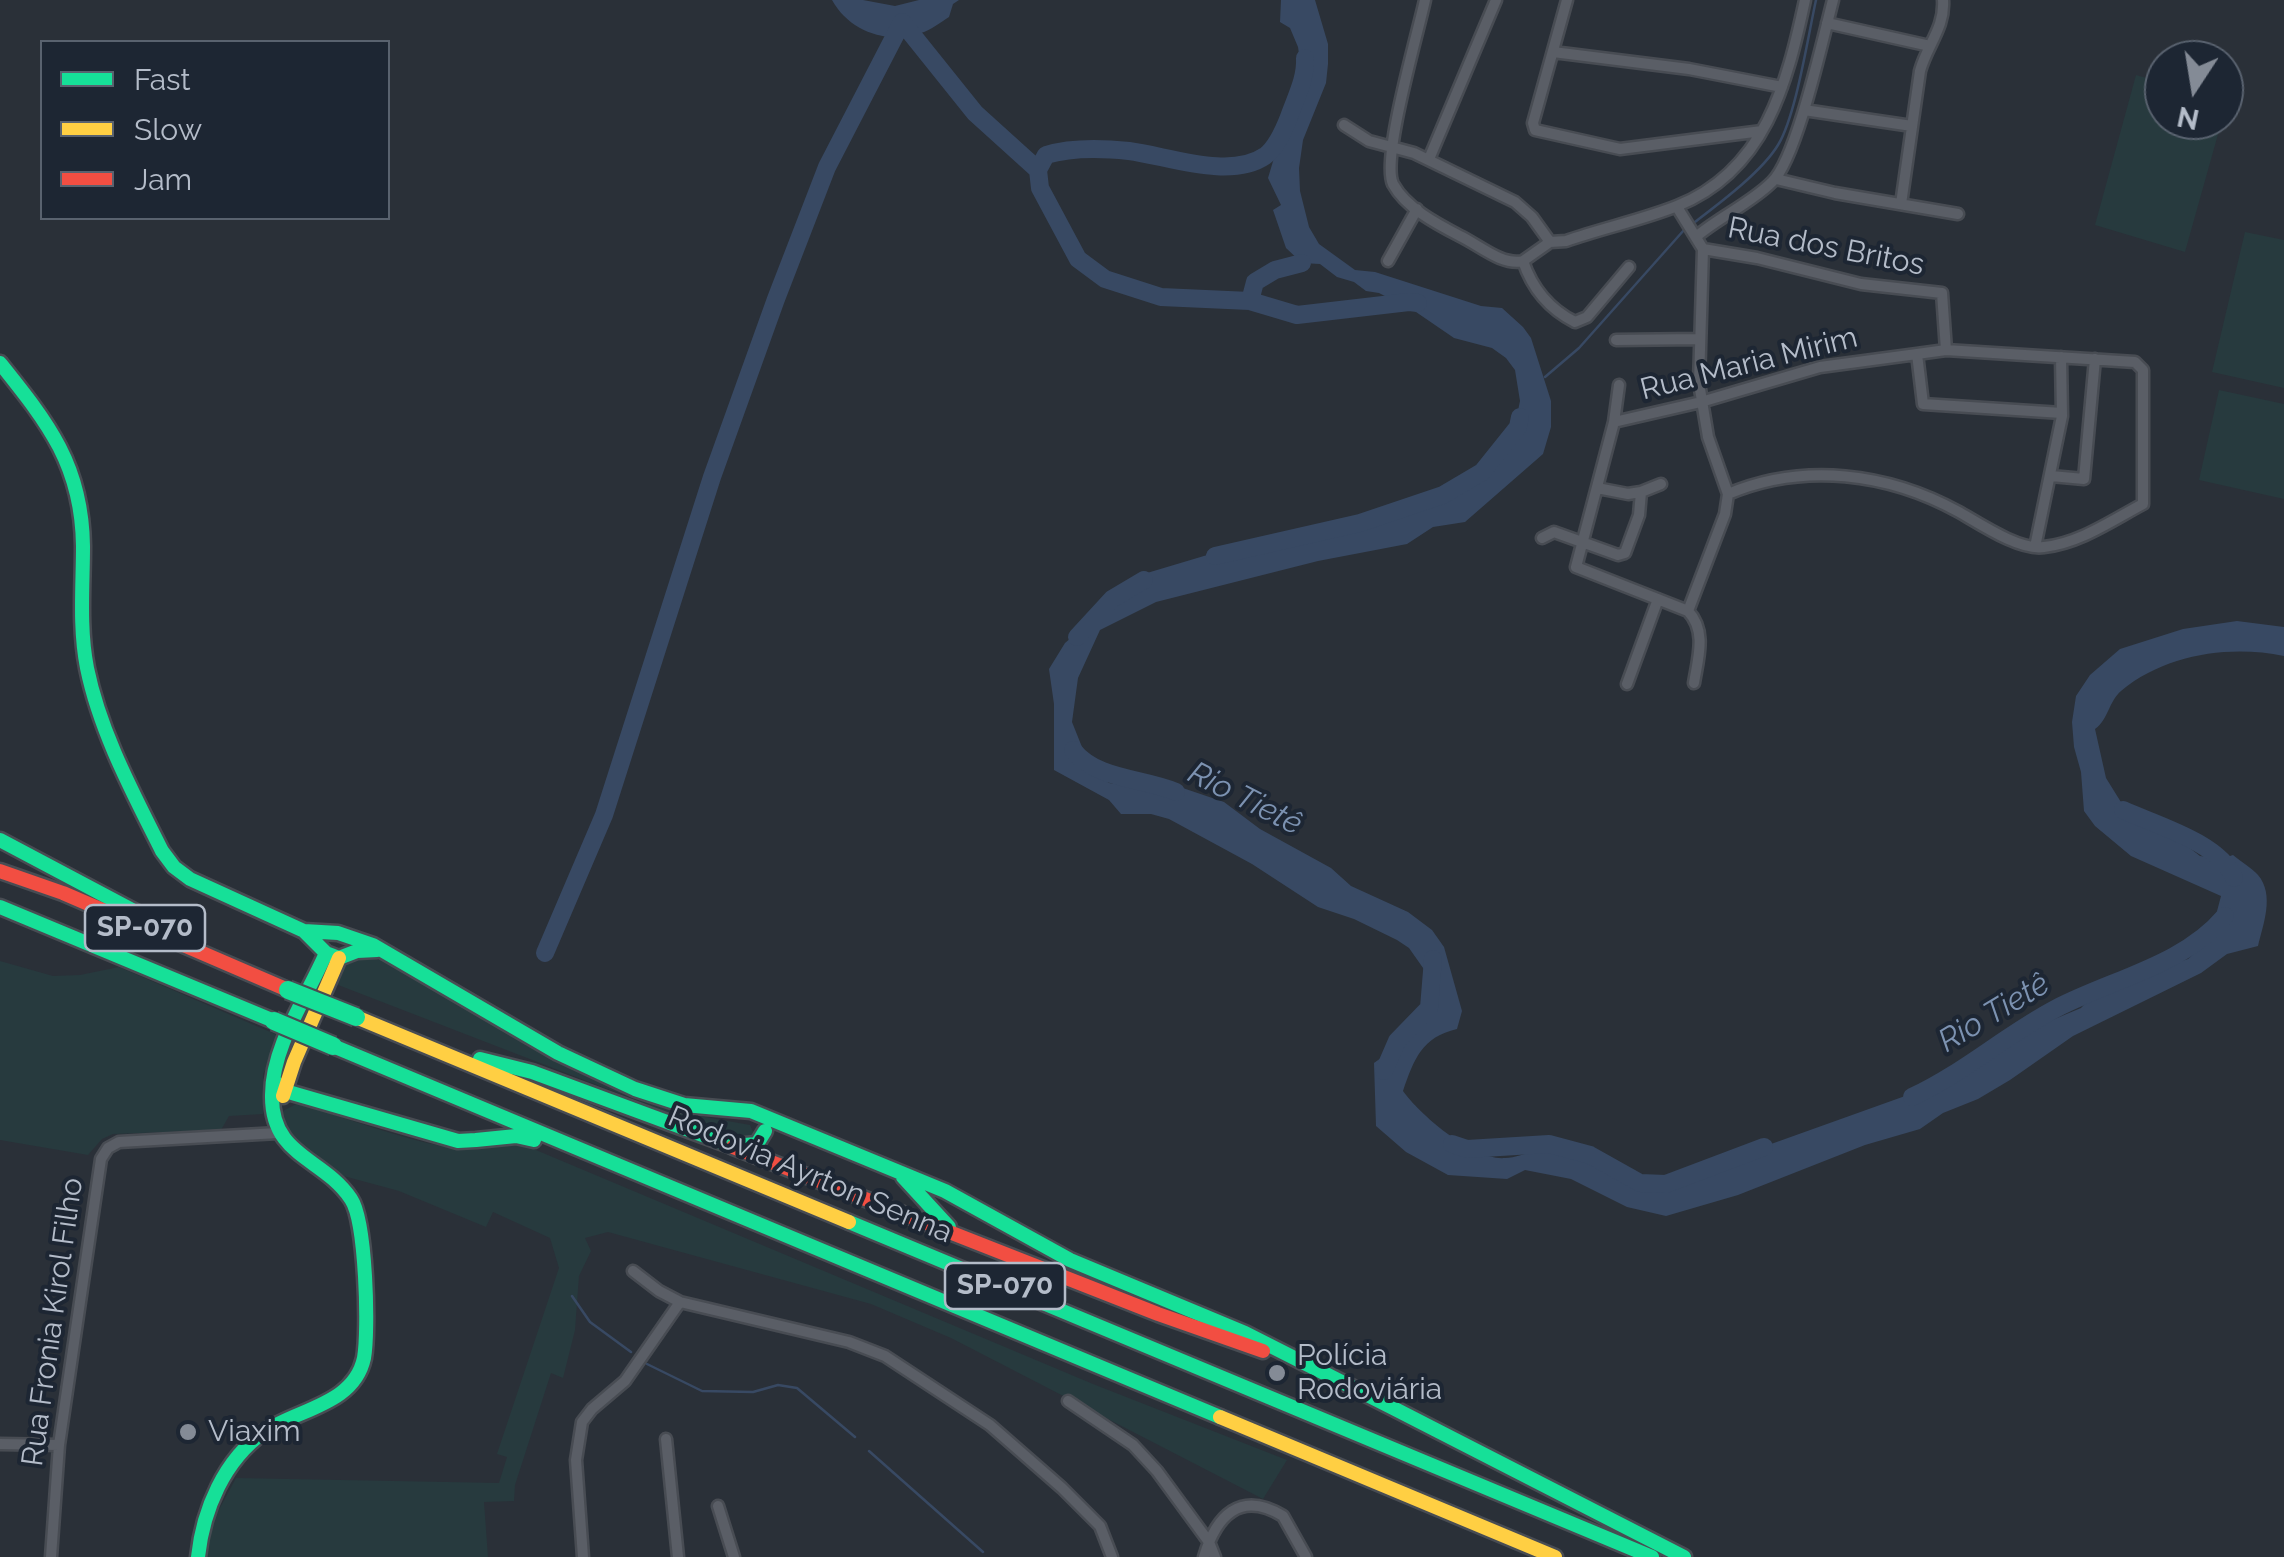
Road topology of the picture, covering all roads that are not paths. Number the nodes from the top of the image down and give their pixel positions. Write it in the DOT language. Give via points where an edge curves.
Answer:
graph roads {
  1 [pos="1424,0"];
  2 [pos="1496,0"];
  3 [pos="1567,0"];
  4 [pos="1805,0"];
  5 [pos="1833,0"];
  6 [pos="1944,0"];
  7 [pos="1827,23"];
  8 [pos="1930,46"];
  9 [pos="1553,52"];
  10 [pos="1782,87"];
  11 [pos="1804,110"];
  12 [pos="1344,124"];
  13 [pos="1912,126"];
  14 [pos="1762,130"];
  15 [pos="1393,143"];
  16 [pos="1429,159"];
  17 [pos="1776,179"];
  18 [pos="1901,204"];
  19 [pos="1417,209"];
  20 [pos="1679,210"];
  21 [pos="1958,214"];
  22 [pos="1696,234"];
  23 [pos="1550,242"];
  24 [pos="1703,249"];
  25 [pos="1524,260"];
  26 [pos="1388,261"];
  27 [pos="1628,268"];
  28 [pos="1698,339"];
  29 [pos="1616,340"];
  30 [pos="1946,350"];
  31 [pos="1917,354"];
  32 [pos="2061,357"];
  33 [pos="2095,359"];
  34 [pos="0,363"];
  35 [pos="1619,385"];
  36 [pos="1702,402"];
  37 [pos="2062,413"];
  38 [pos="1614,422"];
  39 [pos="2051,476"];
  40 [pos="1661,484"];
  41 [pos="1597,488"];
  42 [pos="1640,492"];
  43 [pos="1728,494"];
  44 [pos="1542,538"];
  45 [pos="1582,544"];
  46 [pos="2036,547"];
  47 [pos="1658,599"];
  48 [pos="1688,611"];
  49 [pos="1694,683"];
  50 [pos="1627,684"];
  51 [pos="0,840"];
  52 [pos="0,871"];
  53 [pos="0,908"];
  54 [pos="304,931"];
  55 [pos="355,938"];
  56 [pos="190,947"];
  57 [pos="387,953"];
  58 [pos="333,956"];
  59 [pos="454,1057"];
  60 [pos="294,1062"];
  61 [pos="279,1085"];
  62 [pos="316,1099"];
  63 [pos="478,1107"];
  64 [pos="751,1111"];
  65 [pos="277,1124"];
  66 [pos="765,1131"];
  67 [pos="476,1140"];
  68 [pos="732,1146"];
  69 [pos="776,1164"];
  70 [pos="898,1170"];
  71 [pos="743,1218"];
  72 [pos="953,1232"];
  73 [pos="632,1271"];
  74 [pos="680,1302"];
  75 [pos="1311,1367"];
  76 [pos="1068,1400"];
  77 [pos="666,1439"];
  78 [pos="0,1444"];
  79 [pos="59,1445"];
  80 [pos="718,1506"];
  81 [pos="1209,1542"];
  82 [pos="52,1557"];
  83 [pos="198,1557"];
  84 [pos="583,1557"];
  85 [pos="678,1557"];
  86 [pos="734,1557"];
  87 [pos="1112,1557"];
  88 [pos="1204,1557"];
  89 [pos="1215,1557"];
  90 [pos="1306,1557"];
  91 [pos="1556,1557"];
  92 [pos="1652,1557"];
  93 [pos="1684,1557"];
  1 -- 15 [label="street"];
  2 -- 16 [label="street"];
  3 -- 9 [label="street"];
  4 -- 10 [label="street"];
  5 -- 7 [label="street"];
  6 -- 8 [label="street"];
  7 -- 8 [label="street"];
  7 -- 11 [label="street"];
  8 -- 13 [label="street"];
  9 -- 10 [label="street"];
  9 -- 14 [label="street" via="1536,131 1620,148"];
  10 -- 14 [label="street"];
  11 -- 13 [label="street"];
  11 -- 17 [label="street"];
  12 -- 15 [label="street" via="1369,142"];
  13 -- 18 [label="street"];
  14 -- 20 [label="street" via="1736,169"];
  15 -- 16 [label="street"];
  15 -- 19 [label="street" via="1391,180"];
  16 -- 23 [label="street" via="1524,209"];
  17 -- 18 [label="street"];
  17 -- 22 [label="street"];
  18 -- 21 [label="street"];
  19 -- 25 [label="street" via="1506,261"];
  19 -- 26 [label="street"];
  20 -- 22 [label="street"];
  20 -- 23 [label="street"];
  22 -- 24 [label="street"];
  23 -- 25 [label="street"];
  24 -- 28 [label="street"];
  24 -- 30 [label="street, Rua dos Britos" via="1861,284 1942,293"];
  25 -- 27 [label="street" via="1538,291 1574,322"];
  28 -- 29 [label="street"];
  28 -- 36 [label="street"];
  30 -- 31 [label="street, Rua Maria Mirim"];
  30 -- 32 [label="street, Rua Maria Mirim"];
  31 -- 36 [label="street, Rua Maria Mirim" via="1820,367"];
  31 -- 37 [label="street" via="1923,404"];
  32 -- 33 [label="street, Rua Maria Mirim"];
  32 -- 37 [label="street"];
  33 -- 39 [label="street" via="2084,479"];
  33 -- 46 [label="street, Rua Maria Mirim" via="2135,362 2143,370 2143,504 2082,538"];
  34 -- 54 [label="main road" via="71,468 94,696 162,851 190,879"];
  35 -- 38 [label="street"];
  36 -- 38 [label="street, Rua Maria Mirim"];
  36 -- 43 [label="street"];
  37 -- 39 [label="street"];
  38 -- 41 [label="street"];
  39 -- 46 [label="street"];
  40 -- 42 [label="street"];
  41 -- 42 [label="street"];
  41 -- 45 [label="street"];
  42 -- 45 [label="street" via="1640,515 1624,552"];
  43 -- 46 [label="street" via="1786,476 1874,480 1932,498"];
  43 -- 48 [label="street"];
  44 -- 45 [label="street" via="1554,532"];
  45 -- 47 [label="street" via="1576,567"];
  47 -- 48 [label="street"];
  47 -- 50 [label="street"];
  48 -- 49 [label="street" via="1701,634"];
  51 -- 56 [label="main road"];
  52 -- 56 [label="main road, Rodovia Ayrton Senna / SP-070"];
  53 -- 63 [label="main road, SP-070, bridge"];
  54 -- 55 [label="main road"];
  54 -- 58 [label="main road"];
  55 -- 57 [label="main road"];
  55 -- 58 [label="main road" via="336,944"];
  56 -- 59 [label="main road, Rodovia Ayrton Senna / SP-070, bridge"];
  57 -- 58 [label="main road"];
  57 -- 64 [label="main road" via="611,1079 693,1108"];
  58 -- 60 [label="main road"];
  58 -- 61 [label="main road"];
  59 -- 68 [label="main road" via="532,1072"];
  59 -- 92 [label="main road, Rodovia Ayrton Senna / SP-070"];
  60 -- 61 [label="main road"];
  60 -- 62 [label="main road" via="298,1080"];
  61 -- 62 [label="main road"];
  61 -- 65 [label="main road"];
  62 -- 67 [label="main road"];
  63 -- 67 [label="main road" via="487,1120"];
  63 -- 71 [label="main road, SP-070"];
  64 -- 66 [label="main road"];
  64 -- 70 [label="main road"];
  65 -- 79 [label="street, Rua Fronia Kirol Filho" via="108,1148"];
  65 -- 83 [label="main road" via="286,1146 338,1183 358,1211 365,1356 348,1388 264,1432 244,1452 210,1505"];
  66 -- 68 [label="main road" via="753,1146"];
  66 -- 69 [label="main road"];
  67 -- 71 [label="main road" via="534,1140 702,1209"];
  68 -- 69 [label="main road"];
  69 -- 72 [label="main road"];
  70 -- 72 [label="main road"];
  70 -- 75 [label="main road" via="1070,1260"];
  71 -- 91 [label="main road, SP-070"];
  72 -- 75 [label="main road"];
  73 -- 74 [label="street"];
  74 -- 84 [label="street" via="626,1381 582,1422 576,1460"];
  74 -- 87 [label="street" via="885,1356 990,1425 1062,1488 1100,1526"];
  75 -- 93 [label="main road"];
  76 -- 81 [label="street" via="1133,1445"];
  77 -- 85 [label="street"];
  78 -- 79 [label="street"];
  79 -- 82 [label="street, Rua Fronia Kirol Filho"];
  80 -- 86 [label="street"];
  81 -- 88 [label="street"];
  81 -- 89 [label="street"];
  81 -- 90 [label="street" via="1230,1510 1250,1505 1283,1516"];
}
